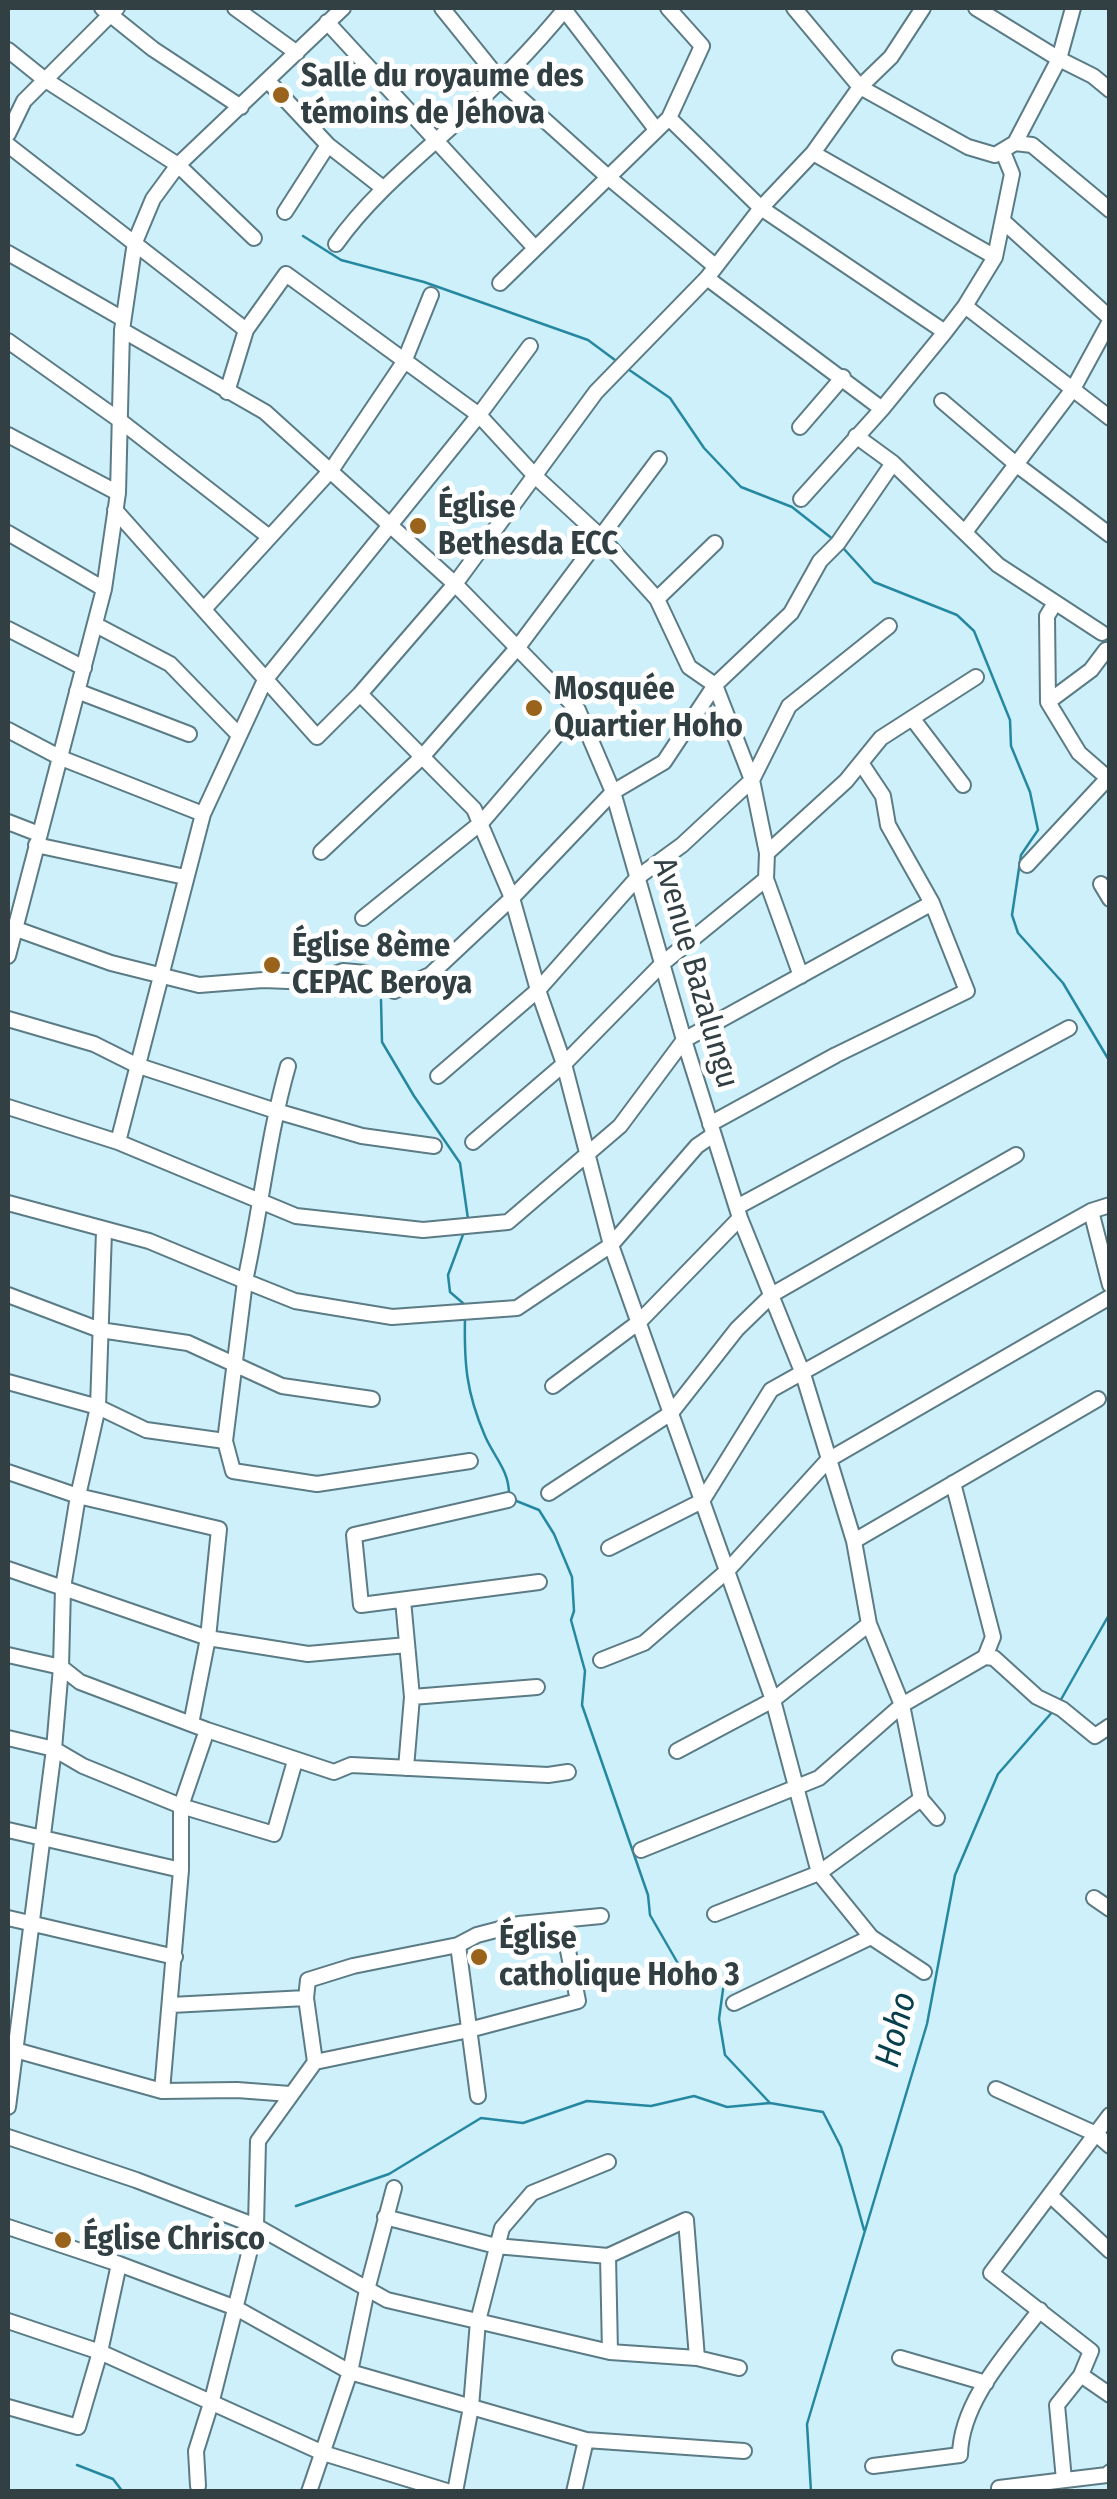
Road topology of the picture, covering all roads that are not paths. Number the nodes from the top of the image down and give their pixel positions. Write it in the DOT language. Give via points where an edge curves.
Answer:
graph roads {
  1 [pos="235,8"];
  2 [pos="343,8"];
  3 [pos="442,8"];
  4 [pos="565,8"];
  5 [pos="668,8"];
  6 [pos="794,8"];
  7 [pos="923,8"];
  8 [pos="976,8"];
  9 [pos="1073,8"];
  10 [pos="110,10"];
  11 [pos="327,22"];
  12 [pos="8,50"];
  13 [pos="297,53"];
  14 [pos="1059,59"];
  15 [pos="44,80"];
  16 [pos="500,80"];
  17 [pos="268,81"];
  18 [pos="860,87"];
  19 [pos="1110,90"];
  20 [pos="240,107"];
  21 [pos="668,118"];
  22 [pos="655,128"];
  23 [pos="8,134"];
  24 [pos="438,139"];
  25 [pos="8,145"];
  26 [pos="328,145"];
  27 [pos="1009,148"];
  28 [pos="813,153"];
  29 [pos="178,165"];
  30 [pos="608,177"];
  31 [pos="383,188"];
  32 [pos="761,208"];
  33 [pos="1110,210"];
  34 [pos="285,212"];
  35 [pos="1004,222"];
  36 [pos="254,238"];
  37 [pos="134,242"];
  38 [pos="336,244"];
  39 [pos="535,248"];
  40 [pos="8,254"];
  41 [pos="995,257"];
  42 [pos="711,272"];
  43 [pos="500,283"];
  44 [pos="431,295"];
  45 [pos="965,306"];
  46 [pos="1110,320"];
  47 [pos="122,324"];
  48 [pos="246,330"];
  49 [pos="945,332"];
  50 [pos="8,340"];
  51 [pos="530,346"];
  52 [pos="404,362"];
  53 [pos="843,377"];
  54 [pos="1073,388"];
  55 [pos="228,392"];
  56 [pos="942,401"];
  57 [pos="882,409"];
  58 [pos="479,415"];
  59 [pos="118,418"];
  60 [pos="1110,418"];
  61 [pos="800,427"];
  62 [pos="8,436"];
  63 [pos="856,436"];
  64 [pos="659,459"];
  65 [pos="893,463"];
  66 [pos="1017,464"];
  67 [pos="332,469"];
  68 [pos="536,476"];
  69 [pos="118,494"];
  70 [pos="801,498"];
  71 [pos="115,510"];
  72 [pos="390,526"];
  73 [pos="965,532"];
  74 [pos="8,534"];
  75 [pos="1110,535"];
  76 [pos="268,536"];
  77 [pos="600,536"];
  78 [pos="715,543"];
  79 [pos="456,584"];
  80 [pos="104,590"];
  81 [pos="657,599"];
  82 [pos="1055,602"];
  83 [pos="205,608"];
  84 [pos="96,625"];
  85 [pos="889,626"];
  86 [pos="1106,626"];
  87 [pos="8,629"];
  88 [pos="518,647"];
  89 [pos="1108,652"];
  90 [pos="84,668"];
  91 [pos="976,676"];
  92 [pos="265,680"];
  93 [pos="715,685"];
  94 [pos="77,691"];
  95 [pos="360,694"];
  96 [pos="1048,702"];
  97 [pos="578,710"];
  98 [pos="912,718"];
  99 [pos="8,730"];
  100 [pos="189,734"];
  101 [pos="238,734"];
  102 [pos="422,757"];
  103 [pos="61,758"];
  104 [pos="861,763"];
  105 [pos="1108,779"];
  106 [pos="752,780"];
  107 [pos="963,785"];
  108 [pos="613,792"];
  109 [pos="203,814"];
  110 [pos="8,822"];
  111 [pos="482,822"];
  112 [pos="37,839"];
  113 [pos="321,852"];
  114 [pos="766,854"];
  115 [pos="1027,865"];
  116 [pos="638,877"];
  117 [pos="185,878"];
  118 [pos="766,879"];
  119 [pos="1101,884"];
  120 [pos="512,898"];
  121 [pos="1110,899"];
  122 [pos="932,904"];
  123 [pos="363,918"];
  124 [pos="10,928"];
  125 [pos="8,956"];
  126 [pos="663,963"];
  127 [pos="801,976"];
  128 [pos="162,977"];
  129 [pos="538,990"];
  130 [pos="8,1019"];
  131 [pos="1069,1028"];
  132 [pos="684,1040"];
  133 [pos="564,1064"];
  134 [pos="136,1065"];
  135 [pos="288,1066"];
  136 [pos="438,1076"];
  137 [pos="8,1107"];
  138 [pos="276,1111"];
  139 [pos="712,1129"];
  140 [pos="118,1142"];
  141 [pos="473,1142"];
  142 [pos="434,1146"];
  143 [pos="589,1154"];
  144 [pos="1016,1155"];
  145 [pos="8,1202"];
  146 [pos="262,1204"];
  147 [pos="1110,1205"];
  148 [pos="1091,1210"];
  149 [pos="739,1212"];
  150 [pos="104,1231"];
  151 [pos="611,1246"];
  152 [pos="245,1281"];
  153 [pos="1110,1285"];
  154 [pos="773,1294"];
  155 [pos="8,1295"];
  156 [pos="1110,1297"];
  157 [pos="638,1322"];
  158 [pos="100,1330"];
  159 [pos="235,1366"];
  160 [pos="803,1374"];
  161 [pos="8,1382"];
  162 [pos="553,1386"];
  163 [pos="372,1399"];
  164 [pos="1098,1399"];
  165 [pos="98,1407"];
  166 [pos="671,1413"];
  167 [pos="225,1441"];
  168 [pos="828,1460"];
  169 [pos="470,1461"];
  170 [pos="8,1472"];
  171 [pos="953,1483"];
  172 [pos="549,1494"];
  173 [pos="78,1496"];
  174 [pos="508,1500"];
  175 [pos="702,1501"];
  176 [pos="854,1541"];
  177 [pos="609,1548"];
  178 [pos="8,1569"];
  179 [pos="728,1571"];
  180 [pos="539,1582"];
  181 [pos="64,1588"];
  182 [pos="403,1600"];
  183 [pos="870,1624"];
  184 [pos="208,1638"];
  185 [pos="407,1644"];
  186 [pos="8,1655"];
  187 [pos="985,1657"];
  188 [pos="600,1660"];
  189 [pos="62,1667"];
  190 [pos="538,1687"];
  191 [pos="412,1696"];
  192 [pos="773,1700"];
  193 [pos="902,1705"];
  194 [pos="191,1724"];
  195 [pos="1110,1726"];
  196 [pos="207,1730"];
  197 [pos="8,1738"];
  198 [pos="54,1748"];
  199 [pos="677,1751"];
  200 [pos="295,1761"];
  201 [pos="406,1768"];
  202 [pos="568,1772"];
  203 [pos="796,1788"];
  204 [pos="922,1799"];
  205 [pos="181,1806"];
  206 [pos="938,1818"];
  207 [pos="8,1830"];
  208 [pos="41,1838"];
  209 [pos="640,1850"];
  210 [pos="181,1870"];
  211 [pos="818,1873"];
  212 [pos="1094,1898"];
  213 [pos="1110,1908"];
  214 [pos="715,1914"];
  215 [pos="602,1916"];
  216 [pos="8,1918"];
  217 [pos="562,1920"];
  218 [pos="30,1923"];
  219 [pos="871,1938"];
  220 [pos="458,1945"];
  221 [pos="175,1957"];
  222 [pos="924,1972"];
  223 [pos="306,1998"];
  224 [pos="734,2003"];
  225 [pos="172,2005"];
  226 [pos="469,2030"];
  227 [pos="12,2049"];
  228 [pos="315,2062"];
  229 [pos="996,2089"];
  230 [pos="162,2091"];
  231 [pos="290,2094"];
  232 [pos="478,2096"];
  233 [pos="8,2107"];
  234 [pos="1110,2115"];
  235 [pos="1096,2134"];
  236 [pos="8,2137"];
  237 [pos="1110,2146"];
  238 [pos="608,2162"];
  239 [pos="394,2188"];
  240 [pos="1050,2194"];
  241 [pos="386,2217"];
  242 [pos="256,2226"];
  243 [pos="8,2227"];
  244 [pos="496,2246"];
  245 [pos="1110,2251"];
  246 [pos="608,2256"];
  247 [pos="119,2264"];
  248 [pos="367,2290"];
  249 [pos="236,2308"];
  250 [pos="1040,2310"];
  251 [pos="8,2320"];
  252 [pos="478,2321"];
  253 [pos="100,2352"];
  254 [pos="610,2352"];
  255 [pos="697,2358"];
  256 [pos="900,2358"];
  257 [pos="738,2368"];
  258 [pos="350,2372"];
  259 [pos="1081,2375"];
  260 [pos="986,2383"];
  261 [pos="1110,2395"];
  262 [pos="212,2400"];
  263 [pos="8,2407"];
  264 [pos="471,2408"];
  265 [pos="586,2440"];
  266 [pos="744,2450"];
  267 [pos="324,2453"];
  268 [pos="873,2466"];
  269 [pos="1110,2472"];
  270 [pos="1064,2480"];
  271 [pos="198,2486"];
  272 [pos="999,2488"];
  273 [pos="309,2492"];
  274 [pos="452,2492"];
  275 [pos="574,2492"];
  1 -- 13 [label="street"];
  2 -- 11 [label="street"];
  3 -- 16 [label="street"];
  4 -- 16 [label="street"];
  4 -- 22 [label="street"];
  5 -- 21 [label="street" via="702,46"];
  6 -- 18 [label="street"];
  7 -- 18 [label="street" via="891,57"];
  8 -- 14 [label="street"];
  9 -- 14 [label="street"];
  10 -- 15 [label="street"];
  10 -- 20 [label="street" via="153,49"];
  11 -- 13 [label="street"];
  11 -- 24 [label="street"];
  12 -- 15 [label="street"];
  13 -- 17 [label="street"];
  14 -- 19 [label="street"];
  14 -- 27 [label="street"];
  15 -- 23 [label="street"];
  15 -- 29 [label="street"];
  16 -- 24 [label="street"];
  16 -- 30 [label="street"];
  17 -- 20 [label="street"];
  17 -- 26 [label="street"];
  18 -- 27 [label="street" via="968,147 995,154"];
  18 -- 28 [label="street"];
  20 -- 29 [label="street"];
  21 -- 22 [label="street"];
  21 -- 32 [label="street"];
  22 -- 30 [label="street"];
  24 -- 31 [label="street"];
  24 -- 39 [label="street"];
  25 -- 37 [label="street"];
  26 -- 31 [label="street"];
  26 -- 34 [label="street"];
  27 -- 33 [label="street" via="1032,145"];
  27 -- 35 [label="street"];
  28 -- 32 [label="street"];
  28 -- 41 [label="street"];
  29 -- 36 [label="street"];
  29 -- 37 [label="street"];
  30 -- 39 [label="street"];
  30 -- 42 [label="street"];
  31 -- 38 [label="street"];
  32 -- 42 [label="street"];
  32 -- 49 [label="street"];
  35 -- 41 [label="street"];
  35 -- 46 [label="street"];
  37 -- 47 [label="street"];
  37 -- 48 [label="street"];
  39 -- 43 [label="street"];
  40 -- 47 [label="street, Avenue Bazalungu"];
  41 -- 45 [label="street"];
  42 -- 53 [label="street"];
  42 -- 68 [label="street" via="596,392"];
  44 -- 52 [label="street"];
  45 -- 49 [label="street"];
  45 -- 54 [label="street"];
  46 -- 54 [label="street"];
  47 -- 55 [label="street, Avenue Bazalungu"];
  47 -- 59 [label="street"];
  48 -- 52 [label="street" via="286,274"];
  48 -- 55 [label="street"];
  49 -- 57 [label="street"];
  50 -- 59 [label="street"];
  51 -- 58 [label="street"];
  52 -- 58 [label="street"];
  52 -- 67 [label="street"];
  53 -- 57 [label="street"];
  53 -- 61 [label="street"];
  54 -- 60 [label="street"];
  54 -- 66 [label="street"];
  55 -- 67 [label="street, Avenue Bazalungu" via="265,412"];
  56 -- 66 [label="street"];
  57 -- 63 [label="street"];
  58 -- 68 [label="street"];
  58 -- 72 [label="street"];
  59 -- 69 [label="street"];
  59 -- 76 [label="street"];
  62 -- 69 [label="street"];
  63 -- 65 [label="street"];
  63 -- 70 [label="street"];
  64 -- 77 [label="street"];
  65 -- 73 [label="street"];
  65 -- 93 [label="street" via="820,561 791,613"];
  66 -- 73 [label="street"];
  66 -- 75 [label="street"];
  67 -- 72 [label="street, Avenue Bazalungu"];
  67 -- 76 [label="street"];
  68 -- 77 [label="street"];
  68 -- 79 [label="street"];
  69 -- 71 [label="street"];
  71 -- 80 [label="street"];
  71 -- 83 [label="street"];
  72 -- 79 [label="street, Avenue Bazalungu"];
  72 -- 92 [label="street"];
  73 -- 82 [label="street" via="998,566"];
  74 -- 80 [label="street"];
  76 -- 83 [label="street"];
  77 -- 81 [label="street"];
  77 -- 88 [label="street"];
  78 -- 81 [label="street"];
  79 -- 88 [label="street, Avenue Bazalungu"];
  79 -- 95 [label="street"];
  80 -- 84 [label="street"];
  81 -- 93 [label="street" via="690,667"];
  82 -- 86 [label="street"];
  82 -- 96 [label="street" via="1048,616"];
  83 -- 92 [label="street"];
  84 -- 90 [label="street"];
  84 -- 101 [label="street" via="170,664"];
  85 -- 106 [label="street" via="789,706"];
  86 -- 89 [label="street"];
  87 -- 90 [label="street"];
  88 -- 97 [label="street, Avenue Bazalungu"];
  88 -- 102 [label="street"];
  89 -- 96 [label="street"];
  90 -- 94 [label="street"];
  91 -- 98 [label="street"];
  92 -- 95 [label="street" via="317,737"];
  92 -- 101 [label="street"];
  93 -- 106 [label="street"];
  93 -- 108 [label="street" via="664,762"];
  94 -- 100 [label="street"];
  94 -- 103 [label="street"];
  95 -- 102 [label="street"];
  96 -- 105 [label="street" via="1080,753"];
  97 -- 108 [label="street, Avenue Bazalungu"];
  97 -- 111 [label="street"];
  98 -- 104 [label="street" via="880,738"];
  98 -- 107 [label="street"];
  99 -- 103 [label="street"];
  101 -- 109 [label="street"];
  102 -- 111 [label="street"];
  102 -- 113 [label="street"];
  103 -- 109 [label="street"];
  103 -- 112 [label="street"];
  104 -- 114 [label="street"];
  104 -- 122 [label="street"];
  105 -- 115 [label="street"];
  106 -- 114 [label="street"];
  106 -- 116 [label="street"];
  108 -- 116 [label="street, Avenue Bazalungu"];
  108 -- 120 [label="street"];
  109 -- 117 [label="street"];
  110 -- 112 [label="street"];
  111 -- 120 [label="street"];
  111 -- 123 [label="street"];
  112 -- 117 [label="street"];
  112 -- 124 [label="street"];
  114 -- 118 [label="street"];
  116 -- 126 [label="street, Avenue Bazalungu"];
  116 -- 129 [label="street"];
  117 -- 128 [label="street"];
  118 -- 126 [label="street"];
  118 -- 127 [label="street"];
  119 -- 121 [label="street"];
  120 -- 128 [label="street" via="430,975 394,991 366,973 343,971 313,982 199,985"];
  120 -- 129 [label="street"];
  122 -- 127 [label="street"];
  122 -- 139 [label="street" via="967,991 836,1055"];
  124 -- 125 [label="street"];
  124 -- 128 [label="street"];
  126 -- 132 [label="street, Avenue Bazalungu"];
  126 -- 133 [label="street"];
  127 -- 132 [label="street"];
  128 -- 134 [label="street"];
  129 -- 133 [label="street"];
  129 -- 136 [label="street"];
  130 -- 134 [label="street" via="94,1044"];
  131 -- 149 [label="street"];
  132 -- 139 [label="street, Avenue Bazalungu"];
  132 -- 143 [label="street" via="620,1126"];
  133 -- 141 [label="street"];
  133 -- 143 [label="street"];
  134 -- 138 [label="street"];
  134 -- 140 [label="street"];
  135 -- 138 [label="street"];
  137 -- 140 [label="street"];
  138 -- 142 [label="street" via="362,1136"];
  138 -- 146 [label="street"];
  139 -- 149 [label="street, Avenue Bazalungu"];
  139 -- 151 [label="street"];
  140 -- 146 [label="street"];
  143 -- 146 [label="street" via="508,1222 423,1230 296,1216"];
  143 -- 151 [label="street"];
  144 -- 154 [label="street"];
  145 -- 150 [label="street"];
  146 -- 152 [label="street"];
  147 -- 148 [label="street"];
  148 -- 153 [label="street"];
  148 -- 160 [label="street"];
  149 -- 154 [label="street, Avenue Bazalungu"];
  149 -- 157 [label="street"];
  150 -- 152 [label="street" via="150,1241"];
  150 -- 158 [label="street"];
  151 -- 152 [label="street" via="517,1308 392,1317 294,1301"];
  151 -- 157 [label="street"];
  152 -- 159 [label="street"];
  154 -- 160 [label="street, Avenue Bazalungu"];
  154 -- 166 [label="street" via="737,1328"];
  155 -- 158 [label="street"];
  156 -- 168 [label="street"];
  157 -- 162 [label="street"];
  157 -- 166 [label="street"];
  158 -- 159 [label="street" via="188,1343"];
  158 -- 165 [label="street"];
  159 -- 163 [label="street" via="282,1386"];
  159 -- 167 [label="street"];
  160 -- 168 [label="street, Avenue Bazalungu"];
  160 -- 175 [label="street" via="770,1390"];
  161 -- 165 [label="street"];
  164 -- 171 [label="street"];
  165 -- 167 [label="street" via="146,1430"];
  165 -- 173 [label="street"];
  166 -- 172 [label="street"];
  166 -- 175 [label="street"];
  167 -- 169 [label="street" via="233,1471 317,1484"];
  168 -- 176 [label="street, Avenue Bazalungu"];
  168 -- 179 [label="street"];
  170 -- 173 [label="street"];
  171 -- 176 [label="street"];
  171 -- 187 [label="street" via="993,1638"];
  173 -- 181 [label="street"];
  173 -- 184 [label="street" via="219,1529"];
  174 -- 182 [label="street" via="354,1536 361,1605"];
  175 -- 177 [label="street"];
  175 -- 179 [label="street"];
  176 -- 183 [label="street, Avenue Bazalungu"];
  178 -- 181 [label="street"];
  179 -- 188 [label="street" via="644,1643"];
  179 -- 192 [label="street"];
  180 -- 182 [label="street"];
  181 -- 184 [label="street"];
  181 -- 189 [label="street"];
  182 -- 185 [label="street"];
  183 -- 192 [label="street"];
  183 -- 193 [label="street, Avenue Bazalungu"];
  184 -- 185 [label="street" via="308,1654"];
  184 -- 194 [label="street"];
  185 -- 191 [label="street"];
  186 -- 189 [label="street"];
  187 -- 193 [label="street"];
  187 -- 195 [label="street" via="1095,1736"];
  189 -- 194 [label="street" via="80,1682"];
  189 -- 198 [label="street"];
  190 -- 191 [label="street"];
  191 -- 201 [label="street"];
  192 -- 199 [label="street"];
  192 -- 203 [label="street"];
  193 -- 203 [label="street" via="819,1778"];
  193 -- 204 [label="street, Avenue Bazalungu"];
  194 -- 196 [label="street"];
  196 -- 200 [label="street"];
  196 -- 205 [label="street"];
  197 -- 198 [label="street"];
  198 -- 205 [label="street"];
  198 -- 208 [label="street"];
  200 -- 201 [label="street" via="334,1772 351,1765"];
  200 -- 205 [label="street" via="274,1834"];
  201 -- 202 [label="street"];
  203 -- 209 [label="street"];
  203 -- 211 [label="street"];
  204 -- 206 [label="street, Avenue Bazalungu"];
  204 -- 211 [label="street"];
  205 -- 210 [label="street"];
  207 -- 208 [label="street"];
  208 -- 210 [label="street"];
  208 -- 218 [label="street"];
  210 -- 221 [label="street"];
  211 -- 214 [label="street"];
  211 -- 219 [label="street"];
  212 -- 213 [label="street"];
  215 -- 217 [label="street"];
  216 -- 218 [label="street"];
  217 -- 220 [label="street" via="519,1924"];
  217 -- 226 [label="street" via="578,2002"];
  218 -- 221 [label="street"];
  218 -- 227 [label="street"];
  219 -- 222 [label="street"];
  219 -- 224 [label="street"];
  220 -- 223 [label="street" via="308,1980"];
  220 -- 226 [label="street"];
  221 -- 225 [label="street"];
  223 -- 225 [label="street"];
  223 -- 228 [label="street"];
  225 -- 230 [label="street"];
  226 -- 228 [label="street"];
  226 -- 232 [label="street"];
  227 -- 230 [label="street"];
  227 -- 233 [label="street"];
  228 -- 231 [label="street"];
  229 -- 235 [label="street"];
  230 -- 231 [label="street"];
  231 -- 242 [label="street" via="258,2141"];
  234 -- 235 [label="street"];
  235 -- 237 [label="street"];
  235 -- 240 [label="street"];
  236 -- 242 [label="street"];
  238 -- 244 [label="street" via="532,2193 502,2228"];
  239 -- 241 [label="street"];
  240 -- 245 [label="street"];
  240 -- 250 [label="street" via="992,2272"];
  241 -- 244 [label="street"];
  241 -- 248 [label="street"];
  242 -- 248 [label="street"];
  242 -- 249 [label="street"];
  243 -- 247 [label="street"];
  244 -- 246 [label="street"];
  244 -- 252 [label="street"];
  246 -- 254 [label="street"];
  246 -- 255 [label="street" via="686,2220"];
  247 -- 249 [label="street"];
  247 -- 253 [label="street"];
  248 -- 252 [label="street"];
  248 -- 258 [label="street"];
  249 -- 258 [label="street"];
  249 -- 262 [label="street"];
  250 -- 259 [label="street" via="1091,2351"];
  250 -- 260 [label="street"];
  251 -- 253 [label="street"];
  252 -- 254 [label="street"];
  252 -- 264 [label="street"];
  253 -- 262 [label="street"];
  253 -- 263 [label="street" via="78,2428"];
  254 -- 255 [label="street"];
  255 -- 257 [label="street"];
  256 -- 260 [label="street"];
  258 -- 264 [label="street"];
  258 -- 267 [label="street"];
  259 -- 261 [label="street"];
  259 -- 270 [label="street" via="1056,2405"];
  260 -- 268 [label="street" via="960,2434 960,2455"];
  262 -- 267 [label="street"];
  262 -- 271 [label="street" via="196,2451"];
  264 -- 265 [label="street"];
  264 -- 274 [label="street"];
  265 -- 266 [label="street"];
  265 -- 275 [label="street"];
  267 -- 273 [label="street"];
  267 -- 274 [label="street"];
  269 -- 270 [label="street"];
  270 -- 272 [label="street"];
}
